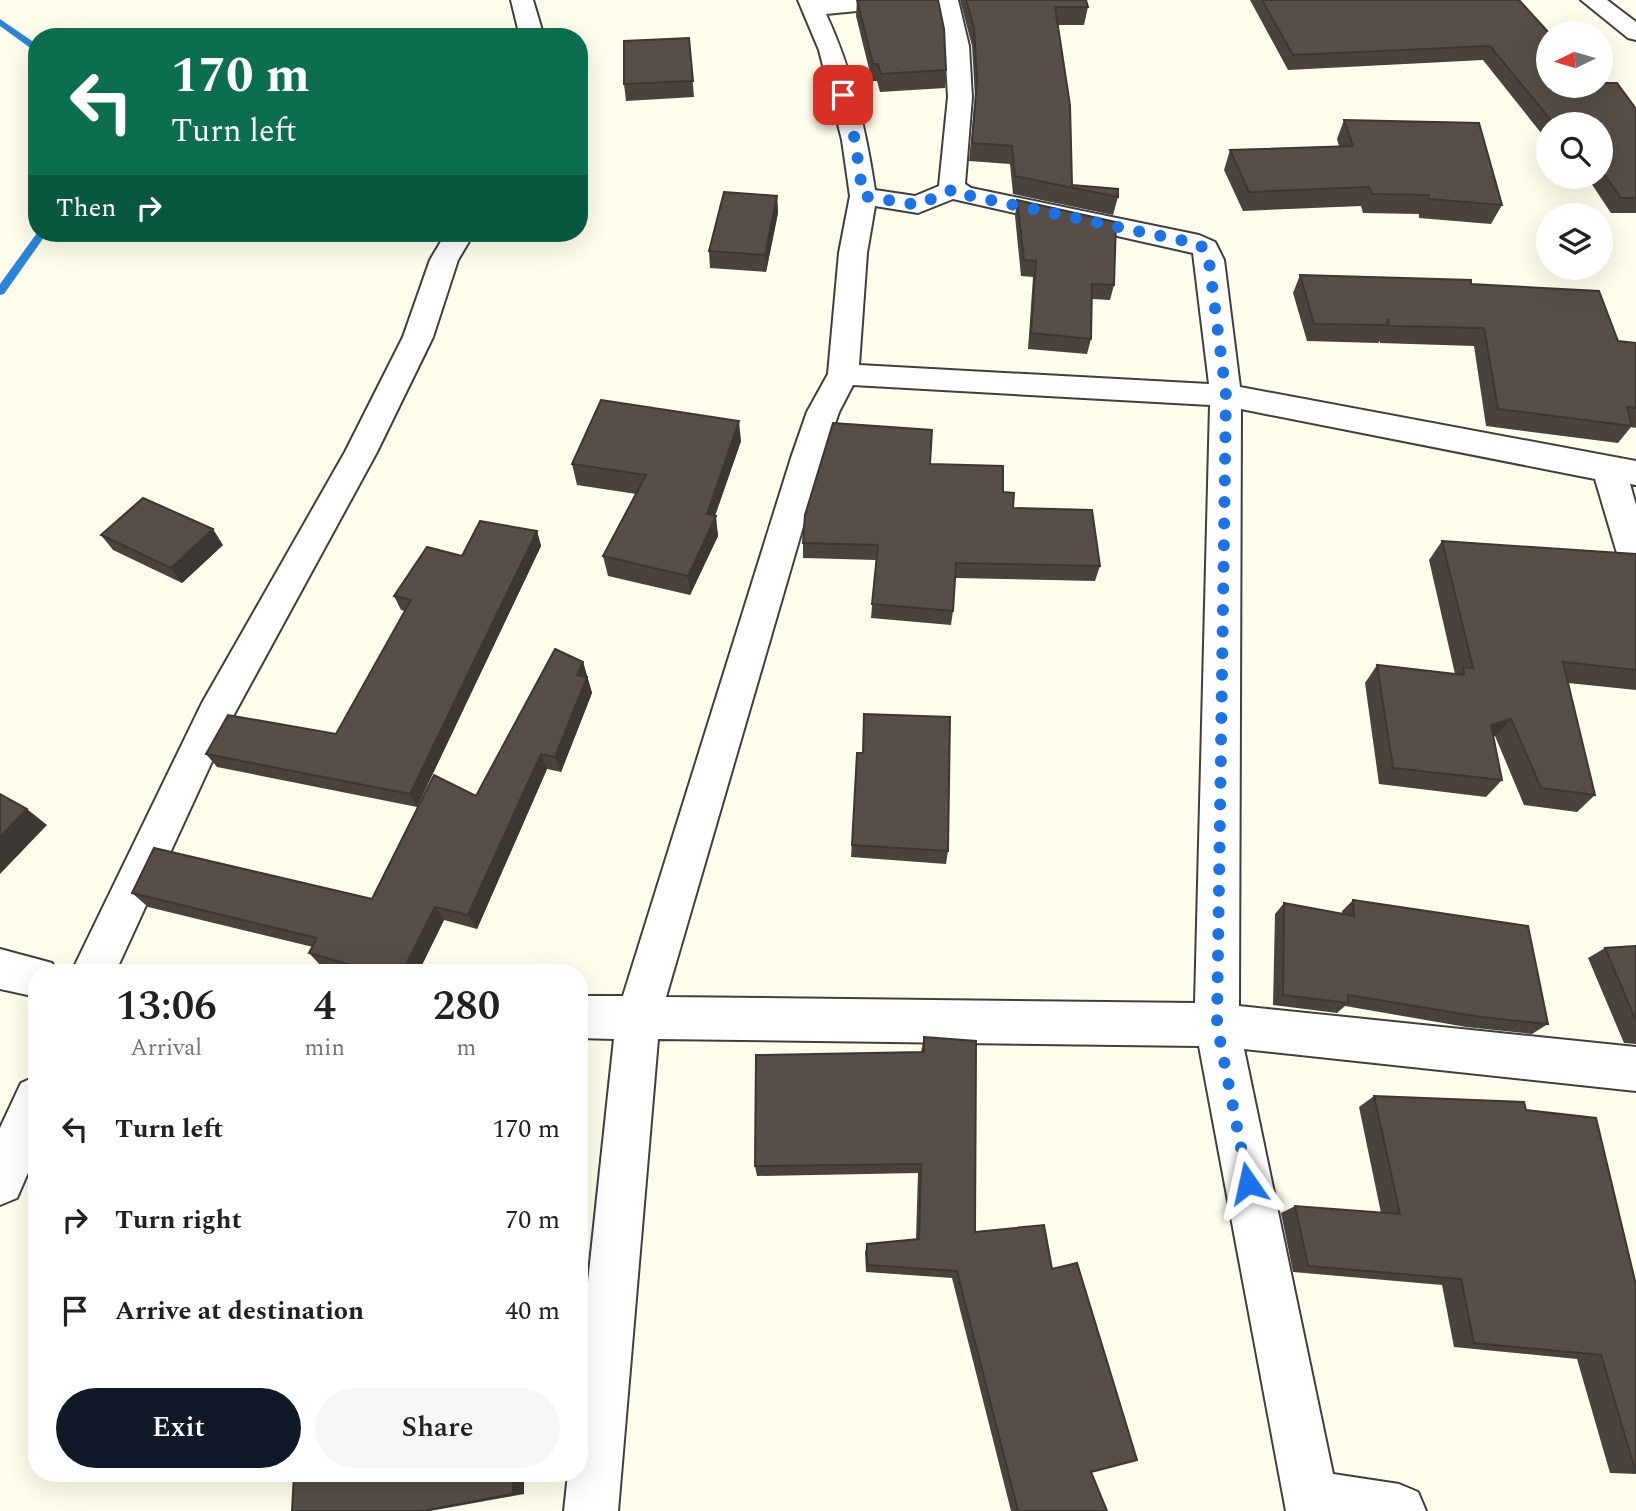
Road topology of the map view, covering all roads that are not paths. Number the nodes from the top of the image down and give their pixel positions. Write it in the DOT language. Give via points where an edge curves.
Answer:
graph roads {
  1 [pos="522,0"];
  2 [pos="898,0"];
  3 [pos="947,0"];
  4 [pos="1592,0"];
  5 [pos="811,4"];
  6 [pos="530,28"];
  7 [pos="1636,33"];
  8 [pos="954,189"];
  9 [pos="863,196"];
  10 [pos="455,242"];
  11 [pos="843,374"];
  12 [pos="1226,395"];
  13 [pos="1623,472"];
  14 [pos="1636,560"];
  15 [pos="97,964"];
  16 [pos="0,969"];
  17 [pos="28,975"];
  18 [pos="588,1017"];
  19 [pos="638,1019"];
  20 [pos="1217,1025"];
  21 [pos="1636,1069"];
  22 [pos="28,1119"];
  23 [pos="0,1181"];
  24 [pos="1311,1504"];
  25 [pos="591,1511"];
  26 [pos="1399,1511"];
  1 -- 6 [label="street"];
  2 -- 5 [label="street"];
  3 -- 8 [label="street" via="957,47 960,97"];
  4 -- 7 [label="street"];
  5 -- 9 [label="street" via="831,50"];
  8 -- 9 [label="street" via="918,205"];
  8 -- 12 [label="street" via="1205,248"];
  9 -- 11 [label="street" via="853,253"];
  10 -- 15 [label="street" via="418,337 367,440 215,714"];
  11 -- 12 [label="street"];
  11 -- 19 [label="street" via="807,458"];
  12 -- 13 [label="street"];
  12 -- 20 [label="street"];
  13 -- 14 [label="street"];
  16 -- 17 [label="street"];
  18 -- 19 [label="street"];
  19 -- 20 [label="street"];
  19 -- 25 [label="street"];
  20 -- 21 [label="street"];
  20 -- 24 [label="street"];
  22 -- 23 [label="street"];
  24 -- 26 [label="street"];
}
